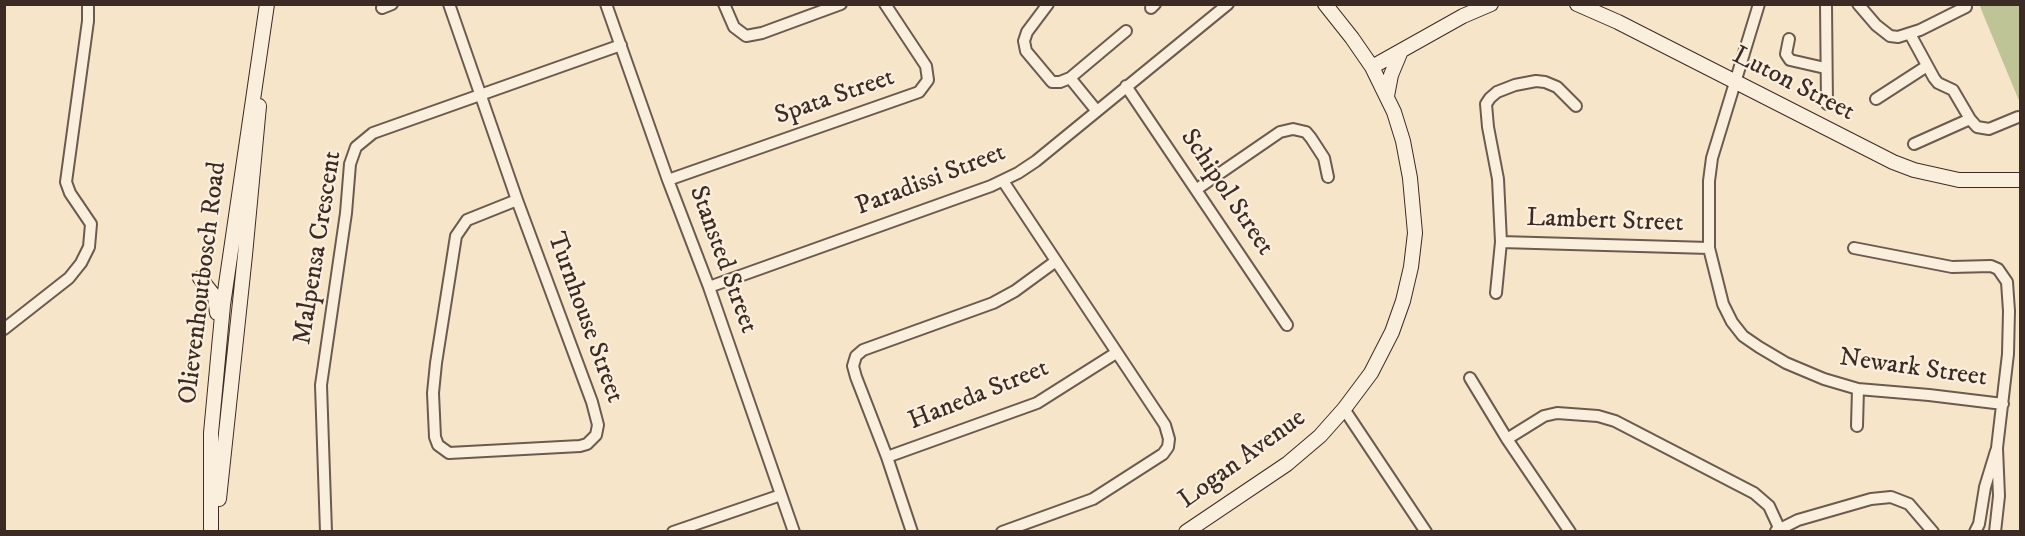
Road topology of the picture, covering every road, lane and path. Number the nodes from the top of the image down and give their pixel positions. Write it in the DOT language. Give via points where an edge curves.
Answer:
graph roads {
  1 [pos="88,4"];
  2 [pos="267,4"];
  3 [pos="449,4"];
  4 [pos="606,4"];
  5 [pos="724,4"];
  6 [pos="842,4"];
  7 [pos="885,4"];
  8 [pos="1048,4"];
  9 [pos="1325,4"];
  10 [pos="1491,4"];
  11 [pos="1577,4"];
  12 [pos="1759,4"];
  13 [pos="1826,4"];
  14 [pos="1858,4"];
  15 [pos="1224,6"];
  16 [pos="1966,7"];
  17 [pos="1126,30"];
  18 [pos="1910,34"];
  19 [pos="1789,39"];
  20 [pos="262,41"];
  21 [pos="621,45"];
  22 [pos="1401,51"];
  23 [pos="1927,66"];
  24 [pos="1372,67"];
  25 [pos="1825,68"];
  26 [pos="1070,78"];
  27 [pos="1735,83"];
  28 [pos="1126,86"];
  29 [pos="482,94"];
  30 [pos="1387,96"];
  31 [pos="1876,99"];
  32 [pos="1827,104"];
  33 [pos="1576,106"];
  34 [pos="1096,110"];
  35 [pos="2018,117"];
  36 [pos="1970,119"];
  37 [pos="257,136"];
  38 [pos="1914,144"];
  39 [pos="1328,177"];
  40 [pos="2020,178"];
  41 [pos="668,180"];
  42 [pos="1003,181"];
  43 [pos="1197,189"];
  44 [pos="517,200"];
  45 [pos="1501,242"];
  46 [pos="1709,248"];
  47 [pos="1854,248"];
  48 [pos="1056,261"];
  49 [pos="200,278"];
  50 [pos="226,282"];
  51 [pos="709,287"];
  52 [pos="1496,293"];
  53 [pos="1287,325"];
  54 [pos="4,329"];
  55 [pos="1116,353"];
  56 [pos="1470,378"];
  57 [pos="1858,389"];
  58 [pos="214,390"];
  59 [pos="2003,404"];
  60 [pos="1344,409"];
  61 [pos="1857,426"];
  62 [pos="1507,439"];
  63 [pos="1997,448"];
  64 [pos="887,457"];
  65 [pos="781,495"];
  66 [pos="1778,530"];
  67 [pos="213,531"];
  68 [pos="326,531"];
  69 [pos="673,531"];
  70 [pos="794,531"];
  71 [pos="912,531"];
  72 [pos="1002,531"];
  73 [pos="1186,531"];
  74 [pos="1426,531"];
  75 [pos="1570,531"];
  76 [pos="1933,531"];
  77 [pos="1975,531"];
  78 [pos="1995,531"];
  1 -- 54 [label="street" via="66,182 91,224 89,247 69,279"];
  2 -- 20 [label="street, Olievenhoutbosch Road"];
  3 -- 29 [label="street, Turnhouse Street"];
  4 -- 21 [label="street, Stansted Street"];
  5 -- 6 [label="street" via="734,27 746,36"];
  7 -- 41 [label="street, Spata Street" via="926,66 928,80 919,92"];
  8 -- 26 [label="street" via="1026,32 1024,46 1052,82"];
  9 -- 24 [label="street, Logan Avenue"];
  10 -- 22 [label="street"];
  11 -- 27 [label="street, Luton Street"];
  12 -- 27 [label="street, Newark Street"];
  13 -- 25 [label="street"];
  14 -- 18 [label="street" via="1890,36"];
  15 -- 28 [label="street, Paradissi Street"];
  16 -- 18 [label="street"];
  17 -- 26 [label="street"];
  18 -- 23 [label="street"];
  19 -- 25 [label="street" via="1786,54 1790,60"];
  20 -- 37 [label="street, Olievenhoutbosch Road"];
  20 -- 50 [label="street, Olievenhoutbosch Road"];
  21 -- 29 [label="street, Malpensa Crescent"];
  21 -- 41 [label="street, Stansted Street"];
  22 -- 24 [label="street"];
  22 -- 30 [label="street"];
  23 -- 31 [label="street"];
  23 -- 36 [label="street" via="1938,83 1956,93"];
  24 -- 30 [label="street, Logan Avenue"];
  25 -- 32 [label="street"];
  26 -- 34 [label="street"];
  27 -- 40 [label="street, Luton Street" via="1914,170 1959,180"];
  27 -- 46 [label="street, Newark Street" via="1712,158"];
  28 -- 34 [label="street, Paradissi Street"];
  28 -- 43 [label="street, Schipol Street"];
  29 -- 44 [label="street, Turnhouse Street"];
  29 -- 68 [label="street, Malpensa Crescent" via="373,133 353,153 321,385"];
  30 -- 60 [label="street, Logan Avenue" via="1403,141 1410,178 1415,233 1411,267 1389,339 1371,373"];
  33 -- 45 [label="street" via="1557,87 1536,81 1497,92 1486,104 1498,179"];
  34 -- 42 [label="street, Paradissi Street" via="1036,161"];
  35 -- 36 [label="street" via="1989,129 1979,128"];
  36 -- 38 [label="street"];
  37 -- 50 [label="street" via="234,278"];
  37 -- 67 [label="street, Olievenhoutbosch Road"];
  39 -- 43 [label="street" via="1324,158 1311,138 1306,132 1293,129 1280,132"];
  41 -- 51 [label="street, Stansted Street"];
  42 -- 48 [label="street"];
  42 -- 51 [label="street, Paradissi Street"];
  43 -- 53 [label="street, Schipol Street"];
  44 -- 44 [label="street, Turnhouse Street" via="467,220 456,236 433,393 435,437 438,445 449,453 580,446 597,435 592,402"];
  45 -- 46 [label="street, Lambert Street"];
  45 -- 52 [label="street"];
  46 -- 57 [label="street, Newark Street" via="1723,304 1743,336 1786,363 1824,380"];
  47 -- 59 [label="street" via="1952,267 1991,266 2002,273 2009,290"];
  48 -- 55 [label="street"];
  48 -- 64 [label="street" via="993,303 858,353 853,366"];
  49 -- 58 [label="street" via="217,304 212,358"];
  50 -- 58 [label="street, Olievenhoutbosch Road"];
  51 -- 65 [label="street, Stansted Street"];
  55 -- 64 [label="street, Haneda Street" via="1037,403"];
  55 -- 72 [label="street" via="1165,425 1168,447 1093,499"];
  56 -- 62 [label="street"];
  57 -- 59 [label="street, Newark Street"];
  57 -- 61 [label="street"];
  58 -- 67 [label="street, Olievenhoutbosch Road"];
  59 -- 63 [label="street"];
  60 -- 73 [label="street, Logan Avenue" via="1287,464"];
  60 -- 74 [label="street"];
  62 -- 66 [label="street" via="1544,416 1557,413 1615,421 1754,493 1769,506"];
  62 -- 75 [label="street"];
  63 -- 77 [label="street"];
  63 -- 78 [label="street" via="1999,496"];
  64 -- 71 [label="street"];
  65 -- 69 [label="street"];
  65 -- 70 [label="street, Stansted Street"];
  66 -- 76 [label="street" via="1797,520 1891,497 1909,504"];
}
